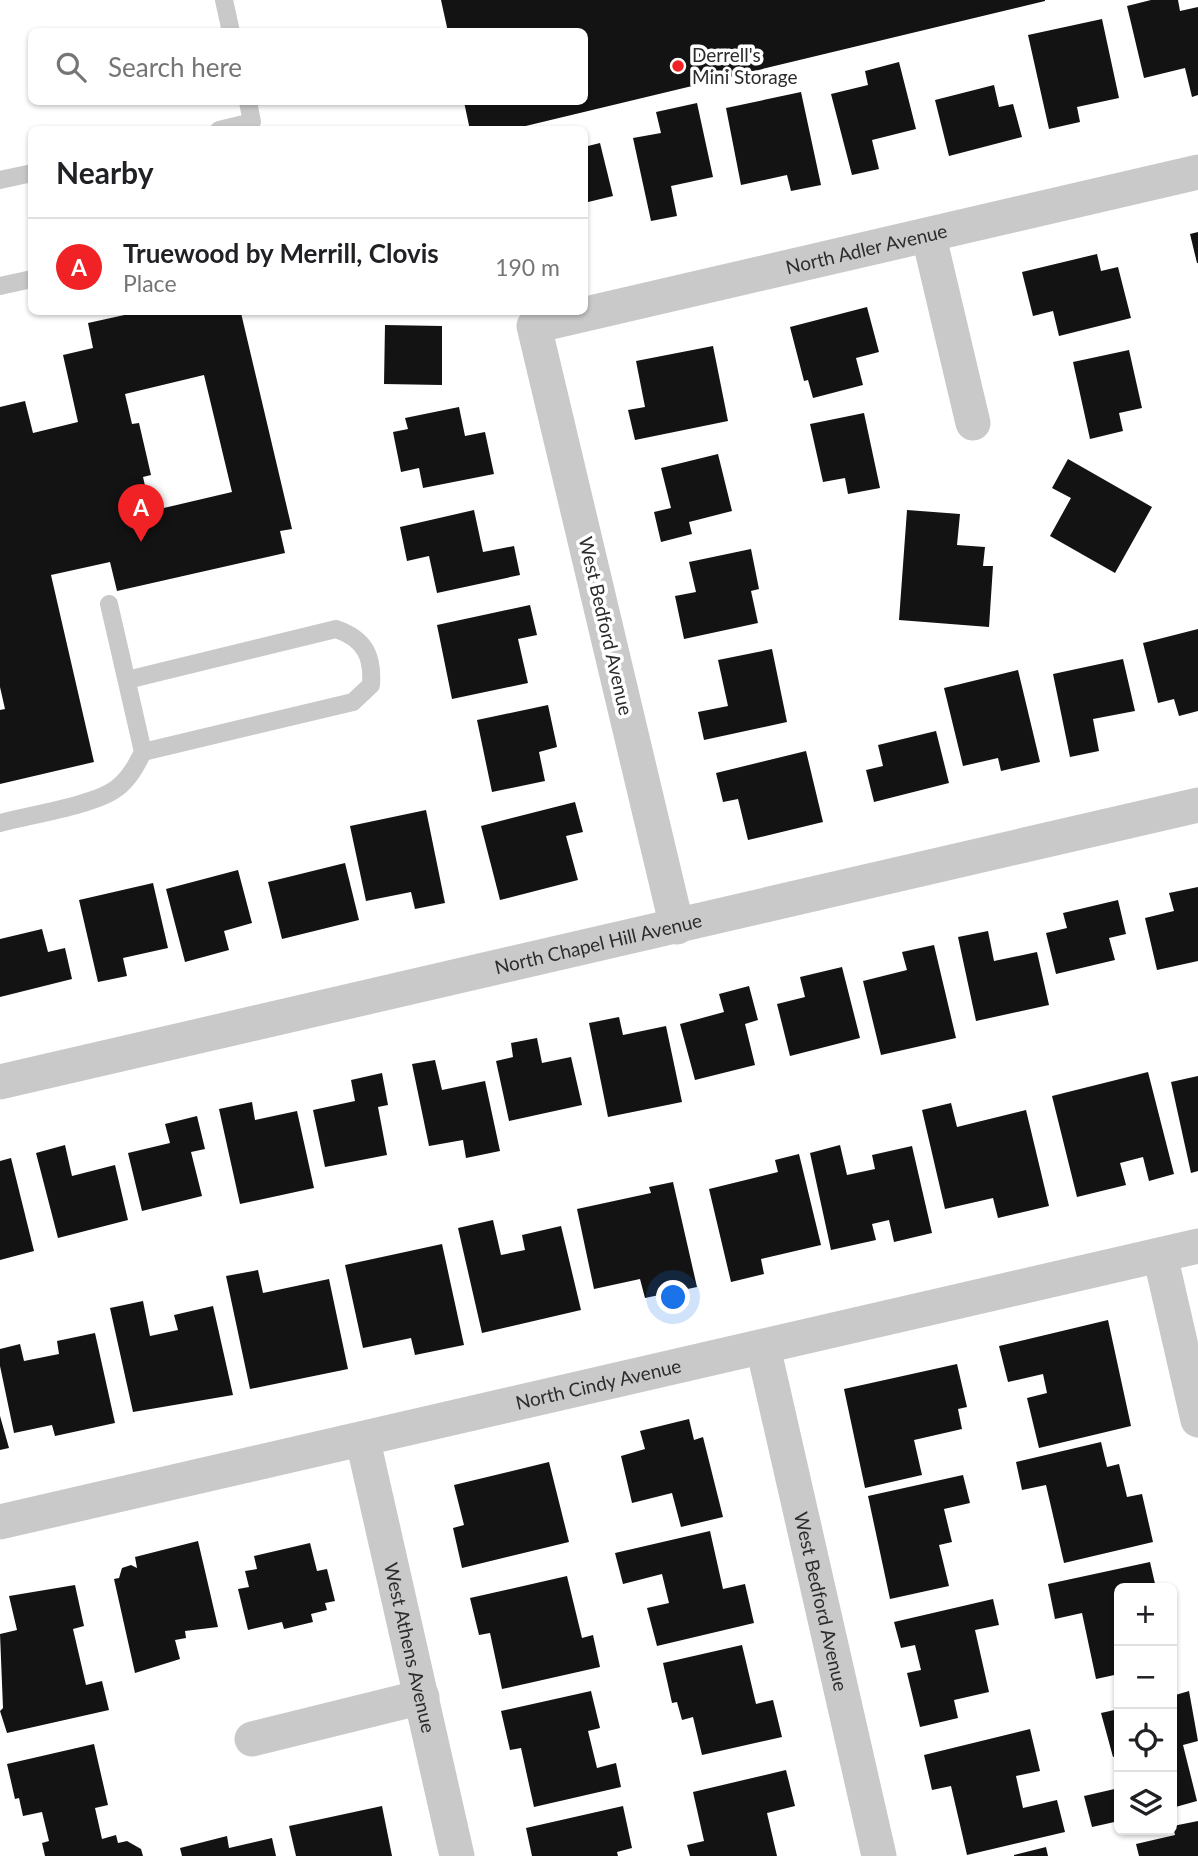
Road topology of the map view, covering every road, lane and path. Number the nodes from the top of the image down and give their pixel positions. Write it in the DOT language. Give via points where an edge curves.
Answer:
graph roads {
  1 [pos="224,0"];
  2 [pos="230,28"];
  3 [pos="249,105"];
  4 [pos="236,126"];
  5 [pos="1198,172"];
  6 [pos="28,174"];
  7 [pos="0,180"];
  8 [pos="929,237"];
  9 [pos="28,280"];
  10 [pos="0,286"];
  11 [pos="588,314"];
  12 [pos="583,315"];
  13 [pos="534,326"];
  14 [pos="973,423"];
  15 [pos="109,604"];
  16 [pos="127,680"];
  17 [pos="143,752"];
  18 [pos="1198,806"];
  19 [pos="0,822"];
  20 [pos="677,927"];
  21 [pos="0,1082"];
  22 [pos="1198,1246"];
  23 [pos="1160,1255"];
  24 [pos="763,1347"];
  25 [pos="1198,1420"];
  26 [pos="363,1441"];
  27 [pos="0,1522"];
  28 [pos="422,1698"];
  29 [pos="252,1739"];
  30 [pos="457,1856"];
  31 [pos="879,1856"];
  1 -- 2 [label="lane"];
  3 -- 4 [label="lane" via="252,122"];
  5 -- 8 [label="street, North Adler Avenue"];
  6 -- 7 [label="lane"];
  8 -- 11 [label="street, North Adler Avenue"];
  8 -- 14 [label="street"];
  9 -- 10 [label="lane"];
  12 -- 13 [label="street, North Adler Avenue"];
  13 -- 20 [label="street, West Bedford Avenue"];
  15 -- 16 [label="lane"];
  16 -- 17 [label="lane"];
  16 -- 17 [label="lane" via="337,629 353,635 372,666 371,685 353,702"];
  17 -- 19 [label="lane" via="116,790"];
  18 -- 20 [label="street, North Chapel Hill Avenue"];
  20 -- 21 [label="street, North Chapel Hill Avenue"];
  22 -- 23 [label="street, North Cindy Avenue"];
  23 -- 24 [label="street, North Cindy Avenue"];
  23 -- 25 [label="street"];
  24 -- 26 [label="street, North Cindy Avenue"];
  24 -- 31 [label="street, West Bedford Avenue"];
  26 -- 27 [label="street, North Cindy Avenue"];
  26 -- 28 [label="street, West Athens Avenue"];
  28 -- 29 [label="street"];
  28 -- 30 [label="street, West Athens Avenue"];
}
